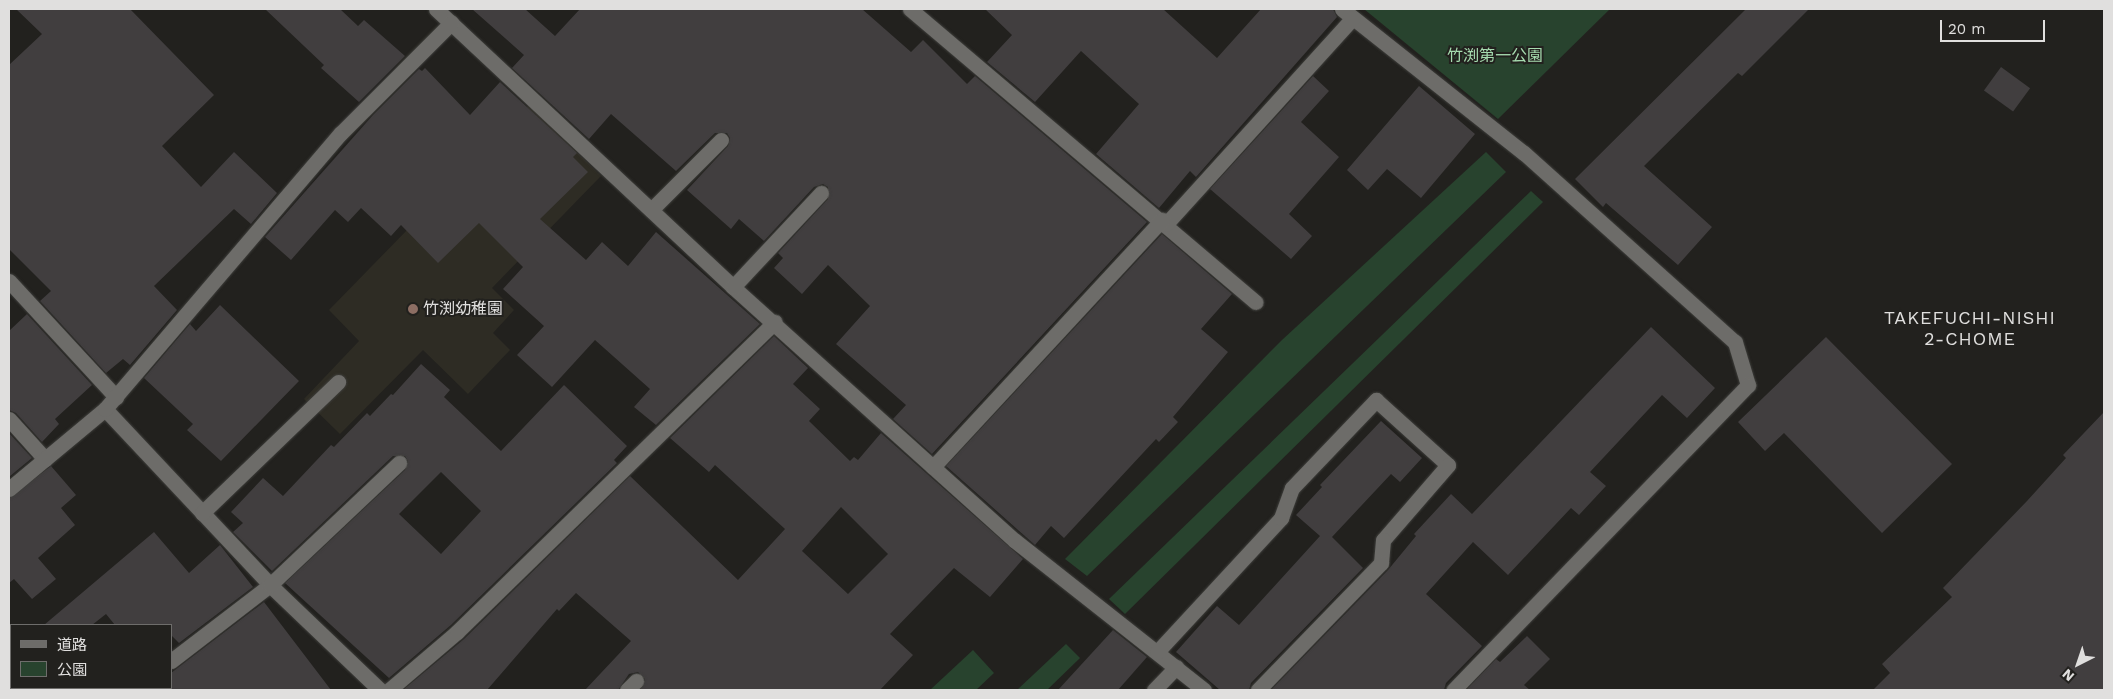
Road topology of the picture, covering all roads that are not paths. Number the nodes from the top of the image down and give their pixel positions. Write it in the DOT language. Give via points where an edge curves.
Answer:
graph roads {
  1 [pos="436,9"];
  2 [pos="910,9"];
  3 [pos="1348,13"];
  4 [pos="451,23"];
  5 [pos="721,140"];
  6 [pos="821,193"];
  7 [pos="651,210"];
  8 [pos="1164,222"];
  9 [pos="9,281"];
  10 [pos="733,286"];
  11 [pos="1256,302"];
  12 [pos="775,322"];
  13 [pos="338,382"];
  14 [pos="116,397"];
  15 [pos="105,409"];
  16 [pos="9,419"];
  17 [pos="45,459"];
  18 [pos="399,464"];
  19 [pos="933,467"];
  20 [pos="9,489"];
  21 [pos="202,513"];
  22 [pos="270,585"];
  23 [pos="1157,652"];
  24 [pos="172,660"];
  25 [pos="1176,667"];
  26 [pos="380,690"];
  27 [pos="389,690"];
  28 [pos="1154,690"];
  29 [pos="1204,690"];
  30 [pos="1258,690"];
  31 [pos="1453,690"];
  1 -- 4 [label="street"];
  2 -- 8 [label="street"];
  3 -- 8 [label="street"];
  3 -- 31 [label="street" via="1524,153 1735,342 1748,385"];
  4 -- 7 [label="street"];
  4 -- 14 [label="street" via="341,133"];
  5 -- 7 [label="street"];
  6 -- 10 [label="street"];
  7 -- 10 [label="street"];
  8 -- 11 [label="street"];
  8 -- 19 [label="street"];
  9 -- 14 [label="street"];
  10 -- 12 [label="street"];
  12 -- 19 [label="street"];
  12 -- 27 [label="street" via="457,632"];
  13 -- 21 [label="street"];
  14 -- 15 [label="street"];
  15 -- 17 [label="street"];
  15 -- 21 [label="street"];
  16 -- 17 [label="street"];
  17 -- 20 [label="street"];
  18 -- 22 [label="street"];
  19 -- 23 [label="street" via="1014,540"];
  21 -- 22 [label="street"];
  22 -- 24 [label="street"];
  22 -- 26 [label="street"];
  23 -- 25 [label="street"];
  23 -- 30 [label="street" via="1282,518 1292,488 1376,400 1448,465 1383,540 1381,562"];
  25 -- 28 [label="street"];
  25 -- 29 [label="street"];
}
